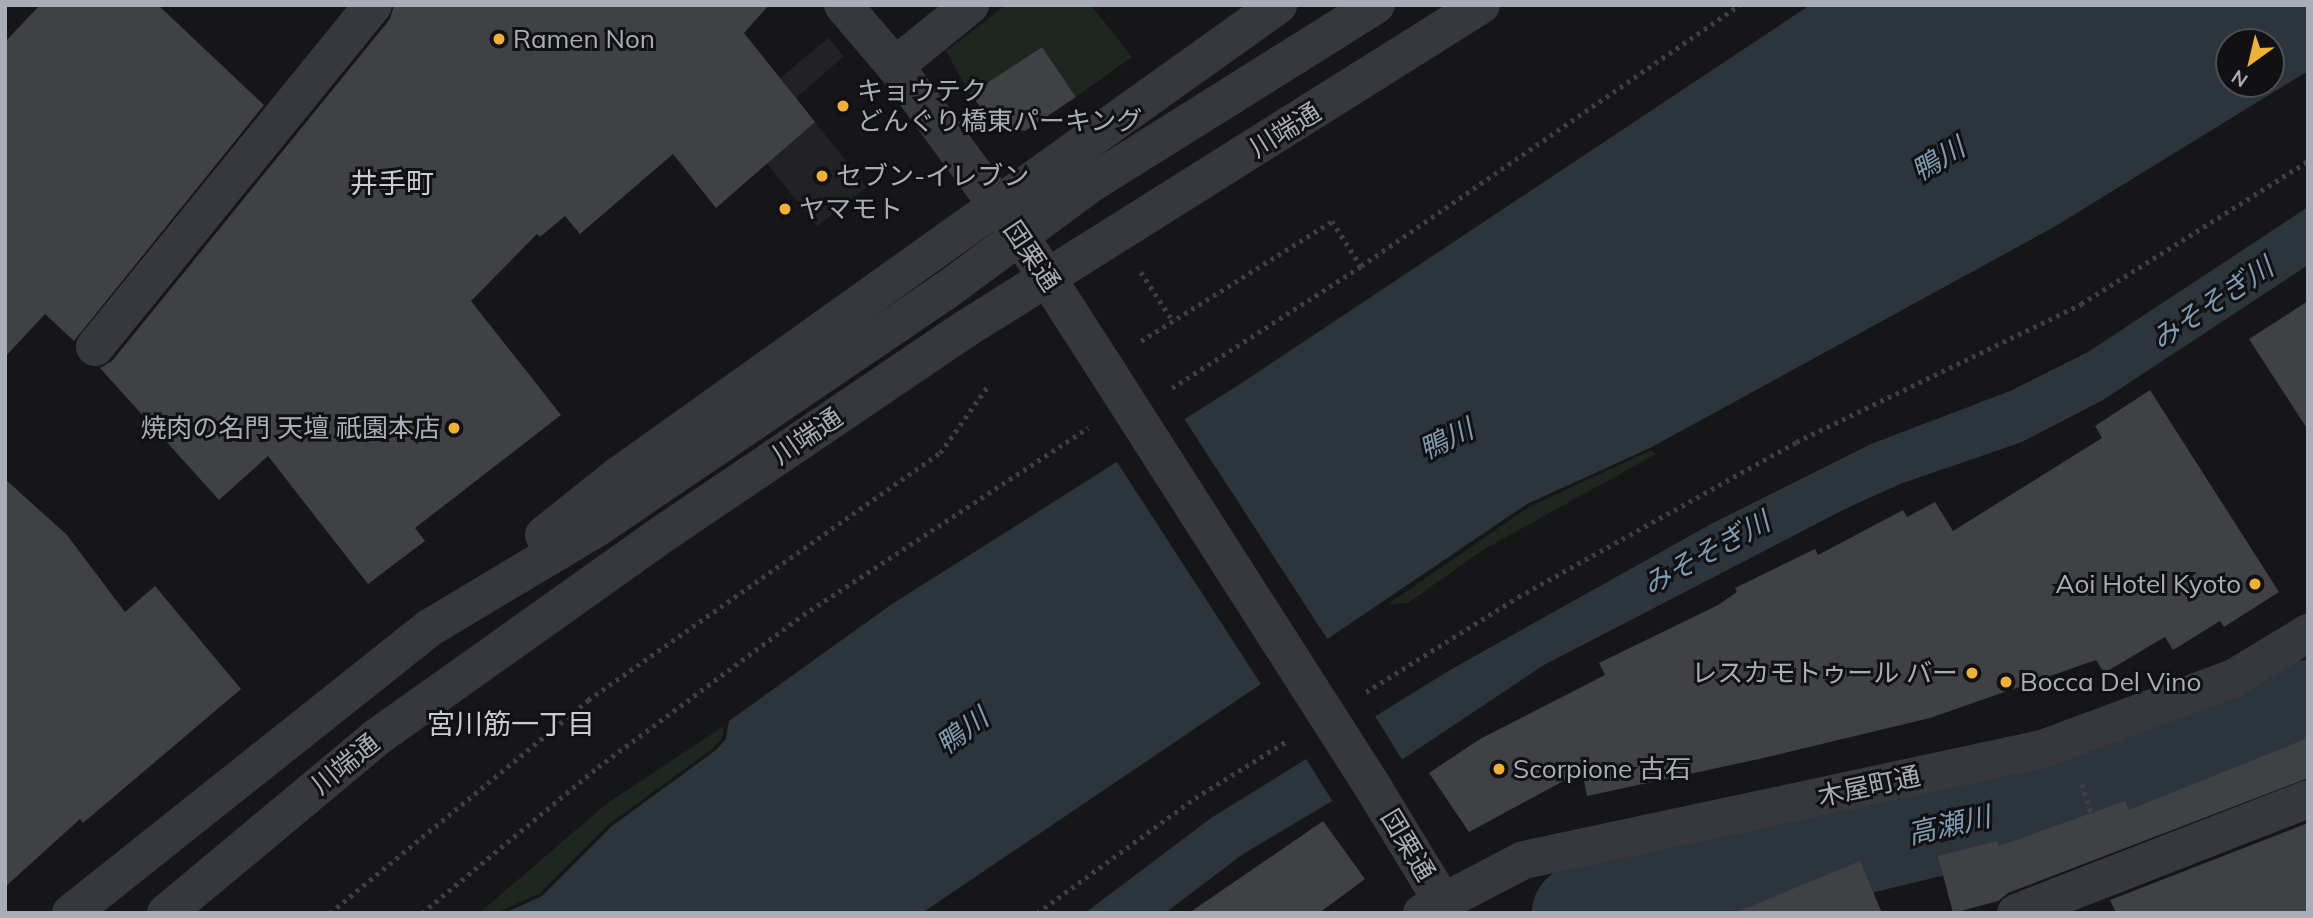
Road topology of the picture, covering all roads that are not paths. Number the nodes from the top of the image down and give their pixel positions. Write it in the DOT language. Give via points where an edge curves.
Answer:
graph roads {
  1 [pos="373,5"];
  2 [pos="843,5"];
  3 [pos="970,5"];
  4 [pos="1278,5"];
  5 [pos="1376,5"];
  6 [pos="1481,5"];
  7 [pos="895,66"];
  8 [pos="996,204"];
  9 [pos="1020,236"];
  10 [pos="1048,278"];
  11 [pos="95,347"];
  12 [pos="431,627"];
  13 [pos="2308,633"];
  14 [pos="2308,799"];
  15 [pos="1432,907"];
  16 [pos="71,913"];
  17 [pos="166,913"];
  18 [pos="2016,913"];
  1 -- 11 [label="street"];
  2 -- 7 [label="street, 団栗通"];
  3 -- 7 [label="street"];
  4 -- 8 [label="street"];
  5 -- 9 [label="street, 川端通" via="1087,187"];
  6 -- 10 [label="street, 川端通"];
  7 -- 8 [label="street, 団栗通"];
  8 -- 9 [label="street, 団栗通"];
  8 -- 12 [label="street" via="618,476"];
  9 -- 10 [label="street, 団栗通"];
  9 -- 12 [label="street, 川端通" via="598,527"];
  10 -- 15 [label="street, 団栗通, bridge" via="1374,789"];
  10 -- 17 [label="street, 川端通" via="702,508 377,737"];
  12 -- 16 [label="street, 川端通"];
  13 -- 15 [label="street, 木屋町通" via="2234,678 2042,749 1524,860"];
  14 -- 18 [label="street"];
}
